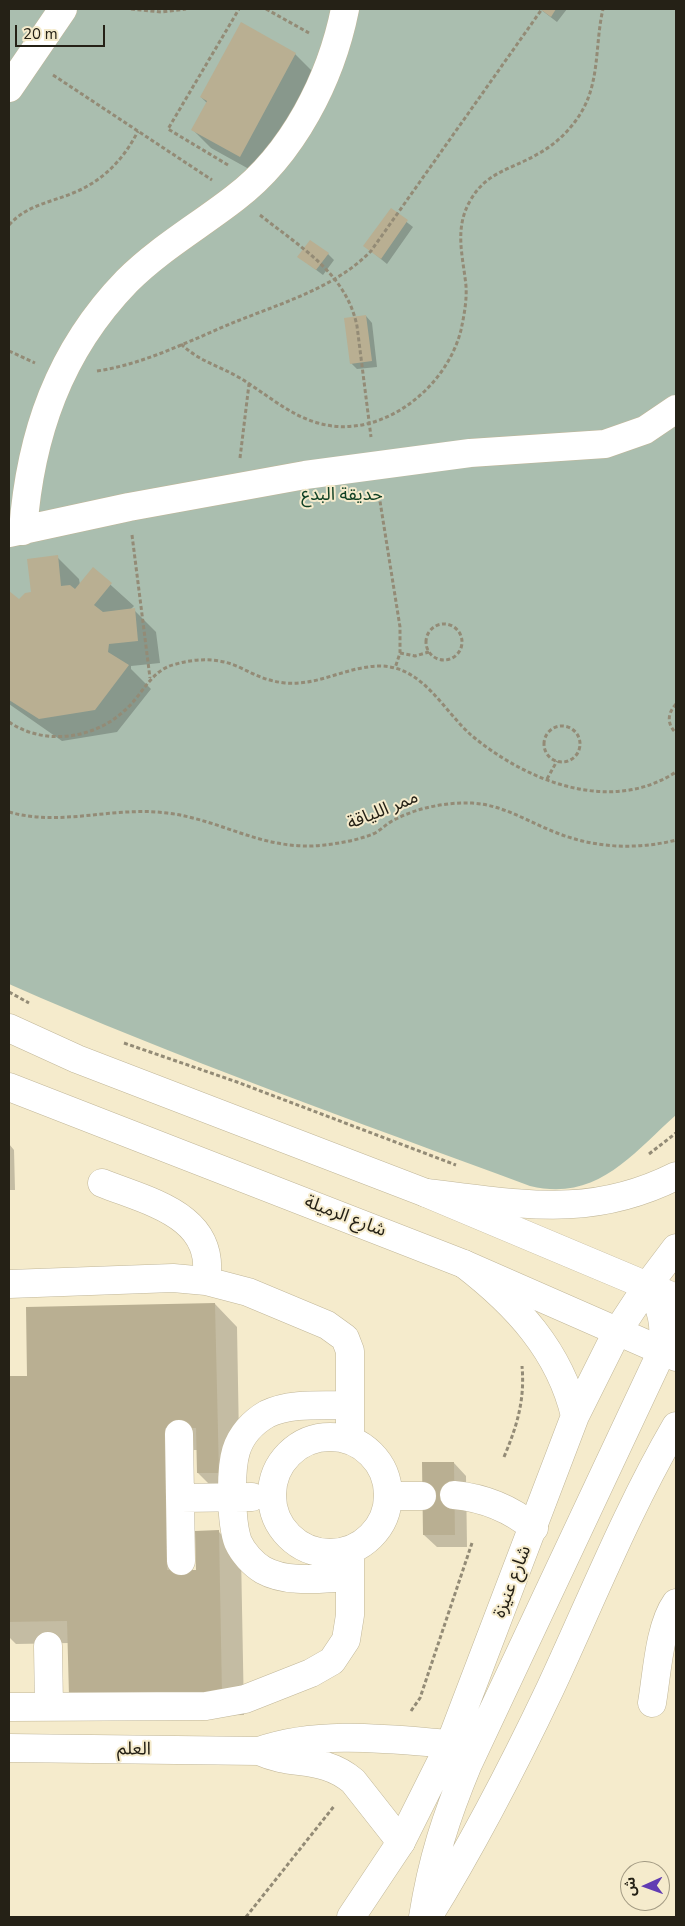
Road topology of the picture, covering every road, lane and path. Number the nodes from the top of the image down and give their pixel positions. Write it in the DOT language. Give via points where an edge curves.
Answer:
graph roads {
  1 [pos="64,9"];
  2 [pos="131,9"];
  3 [pos="186,9"];
  4 [pos="239,9"];
  5 [pos="266,9"];
  6 [pos="345,9"];
  7 [pos="542,9"];
  8 [pos="603,9"];
  9 [pos="335,48"];
  10 [pos="29,59"];
  11 [pos="9,88"];
  12 [pos="138,131"];
  13 [pos="246,189"];
  14 [pos="9,225"];
  15 [pos="336,279"];
  16 [pos="181,344"];
  17 [pos="9,350"];
  18 [pos="62,372"];
  19 [pos="249,384"];
  20 [pos="676,409"];
  21 [pos="370,424"];
  22 [pos="374,465"];
  23 [pos="236,487"];
  24 [pos="129,507"];
  25 [pos="16,532"];
  26 [pos="429,652"];
  27 [pos="400,653"];
  28 [pos="395,668"];
  29 [pos="150,678"];
  30 [pos="676,704"];
  31 [pos="9,722"];
  32 [pos="676,733"];
  33 [pos="557,761"];
  34 [pos="676,772"];
  35 [pos="547,779"];
  36 [pos="9,812"];
  37 [pos="676,840"];
  38 [pos="9,992"];
  39 [pos="37,1006"];
  40 [pos="9,1028"];
  41 [pos="123,1043"];
  42 [pos="9,1087"];
  43 [pos="676,1133"];
  44 [pos="644,1158"];
  45 [pos="461,1167"];
  46 [pos="676,1176"];
  47 [pos="102,1183"];
  48 [pos="426,1193"];
  49 [pos="676,1248"];
  50 [pos="464,1264"];
  51 [pos="206,1281"];
  52 [pos="9,1284"];
  53 [pos="648,1285"];
  54 [pos="676,1298"];
  55 [pos="617,1332"];
  56 [pos="669,1354"];
  57 [pos="521,1366"];
  58 [pos="350,1405"];
  59 [pos="575,1416"];
  60 [pos="676,1426"];
  61 [pos="180,1434"];
  62 [pos="350,1440"];
  63 [pos="504,1457"];
  64 [pos="454,1495"];
  65 [pos="271,1496"];
  66 [pos="388,1496"];
  67 [pos="422,1496"];
  68 [pos="234,1497"];
  69 [pos="181,1498"];
  70 [pos="534,1528"];
  71 [pos="472,1543"];
  72 [pos="350,1550"];
  73 [pos="181,1561"];
  74 [pos="350,1578"];
  75 [pos="676,1603"];
  76 [pos="48,1646"];
  77 [pos="652,1703"];
  78 [pos="9,1707"];
  79 [pos="49,1707"];
  80 [pos="406,1714"];
  81 [pos="450,1744"];
  82 [pos="9,1748"];
  83 [pos="259,1751"];
  84 [pos="337,1803"];
  85 [pos="400,1842"];
  86 [pos="246,1917"];
  87 [pos="351,1917"];
  88 [pos="423,1917"];
  89 [pos="428,1917"];
  1 -- 10 [label="street"];
  2 -- 3 [label="path" via="161,12"];
  4 -- 13 [label="path" via="168,129"];
  5 -- 9 [label="path"];
  6 -- 9 [label="street"];
  7 -- 15 [label="path" via="371,251"];
  8 -- 21 [label="path" via="594,82 582,112 550,147 490,177 469,202 460,233 465,310 452,353 431,384 410,404"];
  9 -- 13 [label="street" via="296,129"];
  10 -- 11 [label="street"];
  10 -- 12 [label="path"];
  12 -- 13 [label="path"];
  12 -- 14 [label="path" via="130,148 105,175 72,194 30,208"];
  13 -- 15 [label="path"];
  13 -- 18 [label="street" via="127,281 90,325"];
  15 -- 16 [label="path"];
  15 -- 21 [label="path" via="354,309"];
  16 -- 18 [label="path" via="129,365 84,374"];
  16 -- 19 [label="path" via="202,361"];
  17 -- 18 [label="path"];
  18 -- 25 [label="street" via="38,435"];
  19 -- 21 [label="path" via="319,424 336,427"];
  19 -- 23 [label="path"];
  20 -- 22 [label="street" via="645,430 605,444 470,453"];
  21 -- 22 [label="path"];
  22 -- 23 [label="street"];
  22 -- 27 [label="path" via="400,627"];
  23 -- 24 [label="street"];
  24 -- 25 [label="street"];
  24 -- 29 [label="path"];
  26 -- 26 [label="path" via="442,660 456,656 462,644 461,636 450,626 436,626 427,638"];
  26 -- 27 [label="path" via="415,656"];
  27 -- 28 [label="path"];
  28 -- 29 [label="path" via="368,667 322,680 285,683 255,676 221,661 205,659 173,664"];
  28 -- 35 [label="path" via="420,681 457,721 496,753"];
  29 -- 31 [label="path" via="125,710 91,732 50,736 30,732"];
  30 -- 32 [label="path" via="669,718"];
  33 -- 33 [label="path" via="565,762 578,753 579,737 567,726 559,726 546,735 545,751"];
  33 -- 35 [label="path"];
  34 -- 35 [label="path" via="650,785 610,793 569,787"];
  36 -- 37 [label="path, ممر اللياقة" via="40,818 138,811 167,813 196,819 248,838 298,846 349,841 373,834 411,812 452,803 512,812 585,842 635,846"];
  38 -- 39 [label="path"];
  40 -- 48 [label="street" via="77,1059"];
  41 -- 45 [label="path" via="237,1082"];
  42 -- 50 [label="street, شارع الرميلة"];
  43 -- 44 [label="path"];
  46 -- 48 [label="street" via="618,1199 574,1205 546,1206"];
  47 -- 51 [label="street" via="169,1211 190,1224 205,1250"];
  48 -- 53 [label="street"];
  49 -- 53 [label="street, شارع عنيزة"];
  50 -- 55 [label="street, شارع الرميلة"];
  50 -- 59 [label="street" via="507,1300 538,1334 561,1373"];
  51 -- 52 [label="street" via="172,1278"];
  51 -- 58 [label="street" via="248,1292 340,1333 350,1351"];
  53 -- 54 [label="street"];
  53 -- 55 [label="street, شارع عنيزة"];
  53 -- 56 [label="street" via="663,1316"];
  55 -- 56 [label="street, شارع الرميلة"];
  55 -- 59 [label="street, شارع عنيزة"];
  56 -- 88 [label="street" via="468,1764 431,1868"];
  57 -- 63 [label="path" via="524,1384 522,1403"];
  58 -- 62 [label="street"];
  58 -- 68 [label="street" via="281,1410 258,1420 248,1429 236,1451"];
  59 -- 70 [label="street, شارع عنيزة"];
  60 -- 89 [label="street" via="629,1513 518,1755 456,1872"];
  61 -- 69 [label="street"];
  62 -- 65 [label="street" via="326,1436 301,1444 283,1461 272,1484"];
  62 -- 66 [label="street" via="374,1456 386,1482"];
  64 -- 70 [label="street" via="501,1506 515,1512"];
  65 -- 68 [label="street"];
  65 -- 72 [label="street" via="277,1520 302,1547 326,1553"];
  66 -- 67 [label="street"];
  66 -- 72 [label="street" via="381,1523 363,1544"];
  68 -- 69 [label="street"];
  68 -- 74 [label="street" via="235,1531 239,1542 244,1553 262,1570 286,1577"];
  69 -- 73 [label="street"];
  70 -- 81 [label="street, شارع عنيزة"];
  71 -- 80 [label="path" via="420,1698"];
  72 -- 74 [label="street"];
  74 -- 79 [label="street" via="346,1640 332,1660 311,1674 245,1699 219,1704"];
  75 -- 77 [label="street" via="665,1629"];
  76 -- 79 [label="street"];
  78 -- 79 [label="street"];
  81 -- 83 [label="street, العلم" via="374,1738 299,1741"];
  81 -- 85 [label="street, شارع عنيزة"];
  82 -- 83 [label="street, العلم"];
  83 -- 85 [label="street, العلم" via="278,1759 327,1765 343,1773"];
  84 -- 86 [label="path"];
  85 -- 87 [label="street, شارع عنيزة"];
}
